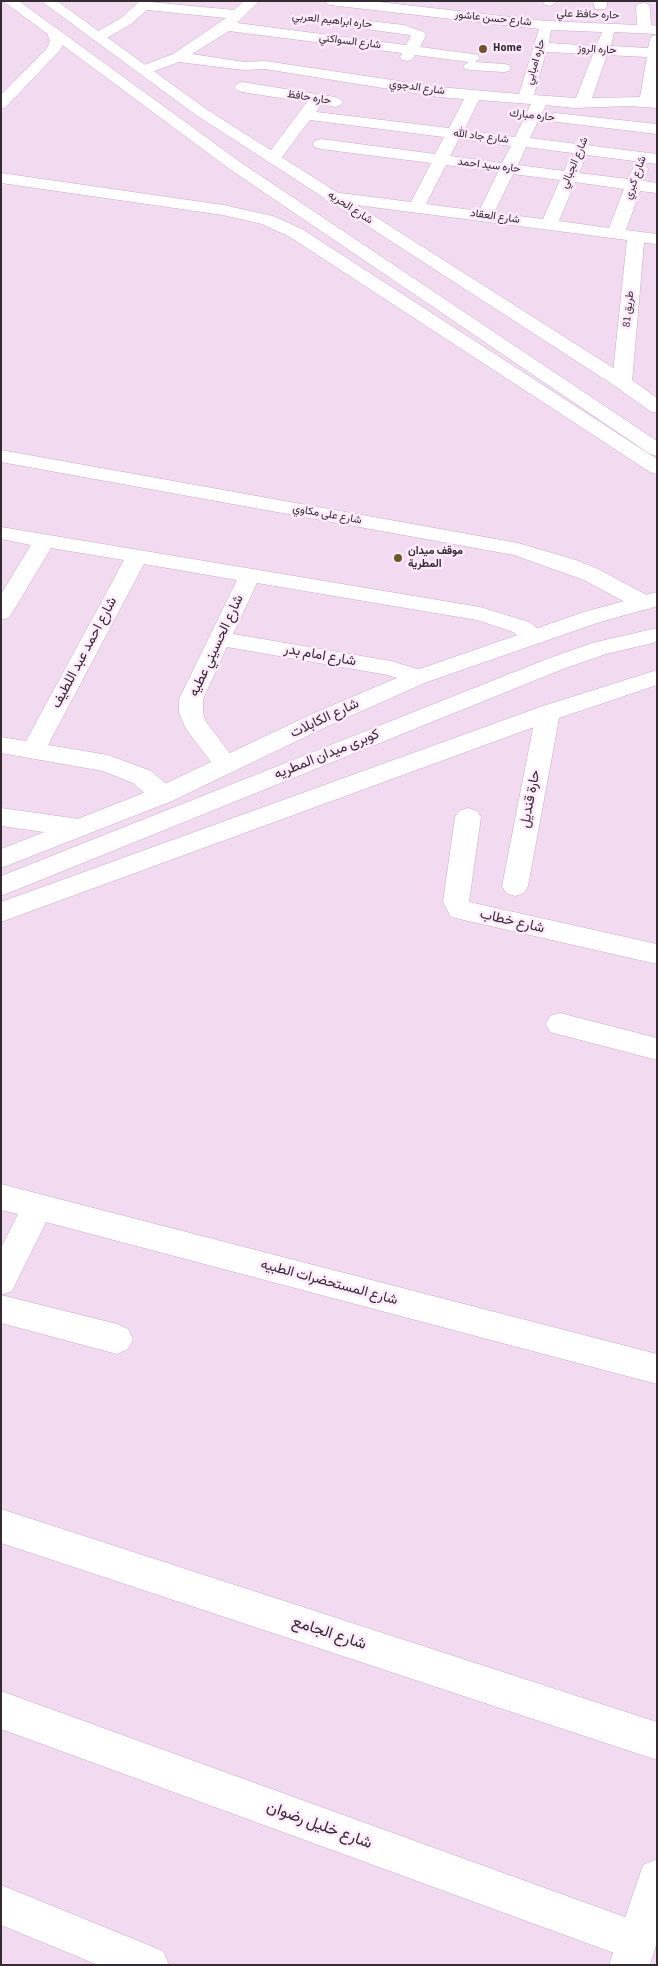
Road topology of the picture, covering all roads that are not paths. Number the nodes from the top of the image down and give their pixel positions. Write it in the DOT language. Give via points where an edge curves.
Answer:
graph roads {
  1 [pos="10,1"];
  2 [pos="48,1"];
  3 [pos="330,1"];
  4 [pos="496,1"];
  5 [pos="146,4"];
  6 [pos="449,8"];
  7 [pos="245,9"];
  8 [pos="191,10"];
  9 [pos="534,12"];
  10 [pos="262,13"];
  11 [pos="489,19"];
  12 [pos="328,21"];
  13 [pos="178,22"];
  14 [pos="546,25"];
  15 [pos="226,26"];
  16 [pos="610,29"];
  17 [pos="54,33"];
  18 [pos="98,37"];
  19 [pos="653,43"];
  20 [pos="540,47"];
  21 [pos="411,50"];
  22 [pos="602,50"];
  23 [pos="312,56"];
  24 [pos="178,57"];
  25 [pos="351,62"];
  26 [pos="472,62"];
  27 [pos="504,68"];
  28 [pos="144,70"];
  29 [pos="304,71"];
  30 [pos="340,77"];
  31 [pos="393,85"];
  32 [pos="242,88"];
  33 [pos="467,94"];
  34 [pos="317,99"];
  35 [pos="533,100"];
  36 [pos="601,102"];
  37 [pos="582,103"];
  38 [pos="652,103"];
  39 [pos="1,104"];
  40 [pos="346,104"];
  41 [pos="415,104"];
  42 [pos="467,109"];
  43 [pos="486,111"];
  44 [pos="201,112"];
  45 [pos="514,114"];
  46 [pos="305,115"];
  47 [pos="533,116"];
  48 [pos="593,122"];
  49 [pos="656,127"];
  50 [pos="454,133"];
  51 [pos="520,142"];
  52 [pos="321,144"];
  53 [pos="581,149"];
  54 [pos="273,158"];
  55 [pos="650,158"];
  56 [pos="441,160"];
  57 [pos="508,168"];
  58 [pos="570,176"];
  59 [pos="1,178"];
  60 [pos="634,185"];
  61 [pos="657,188"];
  62 [pos="332,197"];
  63 [pos="417,206"];
  64 [pos="485,215"];
  65 [pos="549,224"];
  66 [pos="616,233"];
  67 [pos="636,236"];
  68 [pos="657,239"];
  69 [pos="545,352"];
  70 [pos="622,382"];
  71 [pos="646,420"];
  72 [pos="657,450"];
  73 [pos="1,456"];
  74 [pos="657,468"];
  75 [pos="1,533"];
  76 [pos="44,540"];
  77 [pos="137,556"];
  78 [pos="250,575"];
  79 [pos="653,606"];
  80 [pos="1,613"];
  81 [pos="657,635"];
  82 [pos="220,638"];
  83 [pos="543,650"];
  84 [pos="419,677"];
  85 [pos="657,678"];
  86 [pos="548,713"];
  87 [pos="1,746"];
  88 [pos="33,750"];
  89 [pos="252,753"];
  90 [pos="227,765"];
  91 [pos="163,795"];
  92 [pos="1,816"];
  93 [pos="468,817"];
  94 [pos="79,828"];
  95 [pos="1,858"];
  96 [pos="1,886"];
  97 [pos="515,886"];
  98 [pos="1,912"];
  99 [pos="657,954"];
  100 [pos="560,1024"];
  101 [pos="657,1049"];
  102 [pos="1,1196"];
  103 [pos="38,1206"];
  104 [pos="1,1281"];
  105 [pos="1,1310"];
  106 [pos="117,1339"];
  107 [pos="657,1369"];
  108 [pos="1,1526"];
  109 [pos="1,1710"];
  110 [pos="657,1741"];
  111 [pos="657,1879"];
  112 [pos="1,1905"];
  113 [pos="632,1953"];
  114 [pos="139,1963"];
  1 -- 17 [label="street"];
  2 -- 18 [label="street, شارع الحريه"];
  3 -- 6 [label="street, شارع حسن عاشور"];
  4 -- 11 [label="street"];
  5 -- 8 [label="street"];
  5 -- 18 [label="street" via="126,21"];
  6 -- 11 [label="street, شارع حسن عاشور"];
  7 -- 8 [label="street"];
  7 -- 10 [label="street"];
  7 -- 15 [label="street"];
  8 -- 13 [label="street"];
  9 -- 19 [label="street, حاره حافظ علي"];
  11 -- 14 [label="street, شارع حسن عاشور"];
  11 -- 26 [label="street"];
  12 -- 21 [label="street, حاره ابراهيم العربي" via="404,29 419,35"];
  14 -- 16 [label="street, شارع حسن عاشور"];
  14 -- 20 [label="street, حاره امبابي"];
  15 -- 21 [label="street, شارع السواكني"];
  15 -- 24 [label="street"];
  16 -- 19 [label="street, شارع حسن عاشور"];
  16 -- 22 [label="street"];
  17 -- 39 [label="street" via="57,41 54,49"];
  17 -- 71 [label="street" via="237,167"];
  18 -- 28 [label="street, شارع الحريه"];
  19 -- 22 [label="street, حاره الروز"];
  19 -- 38 [label="street"];
  20 -- 22 [label="street, حاره الروز"];
  20 -- 35 [label="street, حاره امبابي"];
  21 -- 26 [label="street, شارع السواكني"];
  21 -- 31 [label="street"];
  22 -- 37 [label="street"];
  23 -- 29 [label="street"];
  24 -- 28 [label="street"];
  24 -- 29 [label="street, شارع الدجوي" via="244,66 269,59"];
  25 -- 30 [label="street"];
  26 -- 27 [label="street, شارع السواكني"];
  26 -- 33 [label="street"];
  28 -- 44 [label="street, شارع الحريه"];
  29 -- 30 [label="street, شارع الدجوي"];
  30 -- 31 [label="street, شارع الدجوي"];
  30 -- 34 [label="street"];
  31 -- 33 [label="street, شارع الدجوي"];
  32 -- 34 [label="street, حاره حافظ"];
  33 -- 35 [label="street, شارع الدجوي"];
  33 -- 42 [label="street"];
  34 -- 40 [label="street, حاره حافظ"];
  34 -- 46 [label="street"];
  35 -- 37 [label="street, شارع الدجوي"];
  35 -- 47 [label="street, حاره امبابي"];
  36 -- 37 [label="street, شارع الدجوي"];
  36 -- 38 [label="street, شارع الدجوي"];
  36 -- 48 [label="street, شارع الجبالي"];
  41 -- 42 [label="street"];
  42 -- 43 [label="street"];
  42 -- 50 [label="street"];
  44 -- 54 [label="street, شارع الحريه"];
  44 -- 69 [label="street" via="284,179"];
  45 -- 47 [label="street, حاره مبارك"];
  46 -- 50 [label="street, شارع جاد الله"];
  46 -- 54 [label="street"];
  47 -- 48 [label="street, حاره مبارك"];
  47 -- 51 [label="street, حاره امبابي"];
  48 -- 49 [label="street, حاره مبارك"];
  48 -- 53 [label="street, شارع الجبالي"];
  49 -- 55 [label="street, شارع كبري"];
  50 -- 51 [label="street, شارع جاد الله"];
  50 -- 56 [label="street"];
  51 -- 53 [label="street, شارع جاد الله"];
  51 -- 57 [label="street, حاره امبابي"];
  52 -- 56 [label="street, حاره سيد احمد"];
  53 -- 55 [label="street, شارع جاد الله"];
  53 -- 58 [label="street, شارع الجبالي"];
  54 -- 62 [label="street, شارع الحريه"];
  55 -- 60 [label="street, شارع كبري"];
  56 -- 57 [label="street, حاره سيد احمد"];
  56 -- 63 [label="street"];
  57 -- 58 [label="street, حاره سيد احمد"];
  57 -- 64 [label="street, حاره امبابي"];
  58 -- 60 [label="street, حاره سيد احمد"];
  58 -- 65 [label="street, شارع الجبالي"];
  59 -- 74 [label="street" via="268,220 296,233"];
  60 -- 61 [label="street, حاره سيد احمد"];
  60 -- 66 [label="street, شارع كبري"];
  62 -- 63 [label="street, شارع العقاد"];
  62 -- 70 [label="street, شارع الحريه"];
  63 -- 64 [label="street, شارع العقاد"];
  64 -- 65 [label="street, شارع العقاد"];
  65 -- 66 [label="street, شارع العقاد"];
  66 -- 67 [label="street, شارع العقاد"];
  67 -- 68 [label="street, شارع العقاد"];
  67 -- 70 [label="street, طريق 81"];
  70 -- 71 [label="street, شارع الحريه"];
  71 -- 72 [label="street"];
  73 -- 79 [label="street, شارع على مكاوي" via="518,549 592,575"];
  75 -- 76 [label="street"];
  76 -- 77 [label="street"];
  76 -- 80 [label="street"];
  77 -- 78 [label="street"];
  77 -- 88 [label="street, شارع احمد عبد اللطيف"];
  78 -- 82 [label="street, شارع الحسيني عطيه"];
  78 -- 83 [label="street" via="480,614 521,627"];
  79 -- 83 [label="street, شارع الكابلات" via="592,617"];
  81 -- 83 [label="street, كوبرى ميدان المطريه" via="600,648"];
  82 -- 84 [label="street, شارع امام بدر" via="391,668"];
  82 -- 90 [label="street, شارع الحسيني عطيه" via="191,699 191,713 199,732"];
  83 -- 84 [label="street, شارع الكابلات"];
  83 -- 89 [label="street, كوبرى ميدان المطريه" via="334,731"];
  83 -- 96 [label="street, كوبرى ميدان المطريه"];
  84 -- 89 [label="street, شارع الكابلات"];
  85 -- 86 [label="street"];
  86 -- 97 [label="street, حارة قنديل"];
  86 -- 98 [label="street"];
  87 -- 88 [label="street"];
  88 -- 91 [label="street" via="122,767 142,777"];
  89 -- 90 [label="street, شارع الكابلات"];
  90 -- 91 [label="street, شارع الكابلات"];
  91 -- 94 [label="street, شارع الكابلات"];
  92 -- 94 [label="street"];
  93 -- 99 [label="street, شارع خطاب" via="456,902 460,910"];
  94 -- 95 [label="street, شارع الكابلات"];
  100 -- 101 [label="street"];
  102 -- 103 [label="street, شارع المستحضرات الطبيه"];
  103 -- 104 [label="street"];
  103 -- 107 [label="street, شارع المستحضرات الطبيه"];
  105 -- 106 [label="street"];
  108 -- 110 [label="street, شارع الجامع"];
  109 -- 113 [label="street, شارع خليل رضوان"];
  111 -- 113 [label="street"];
  112 -- 114 [label="street"];
}
